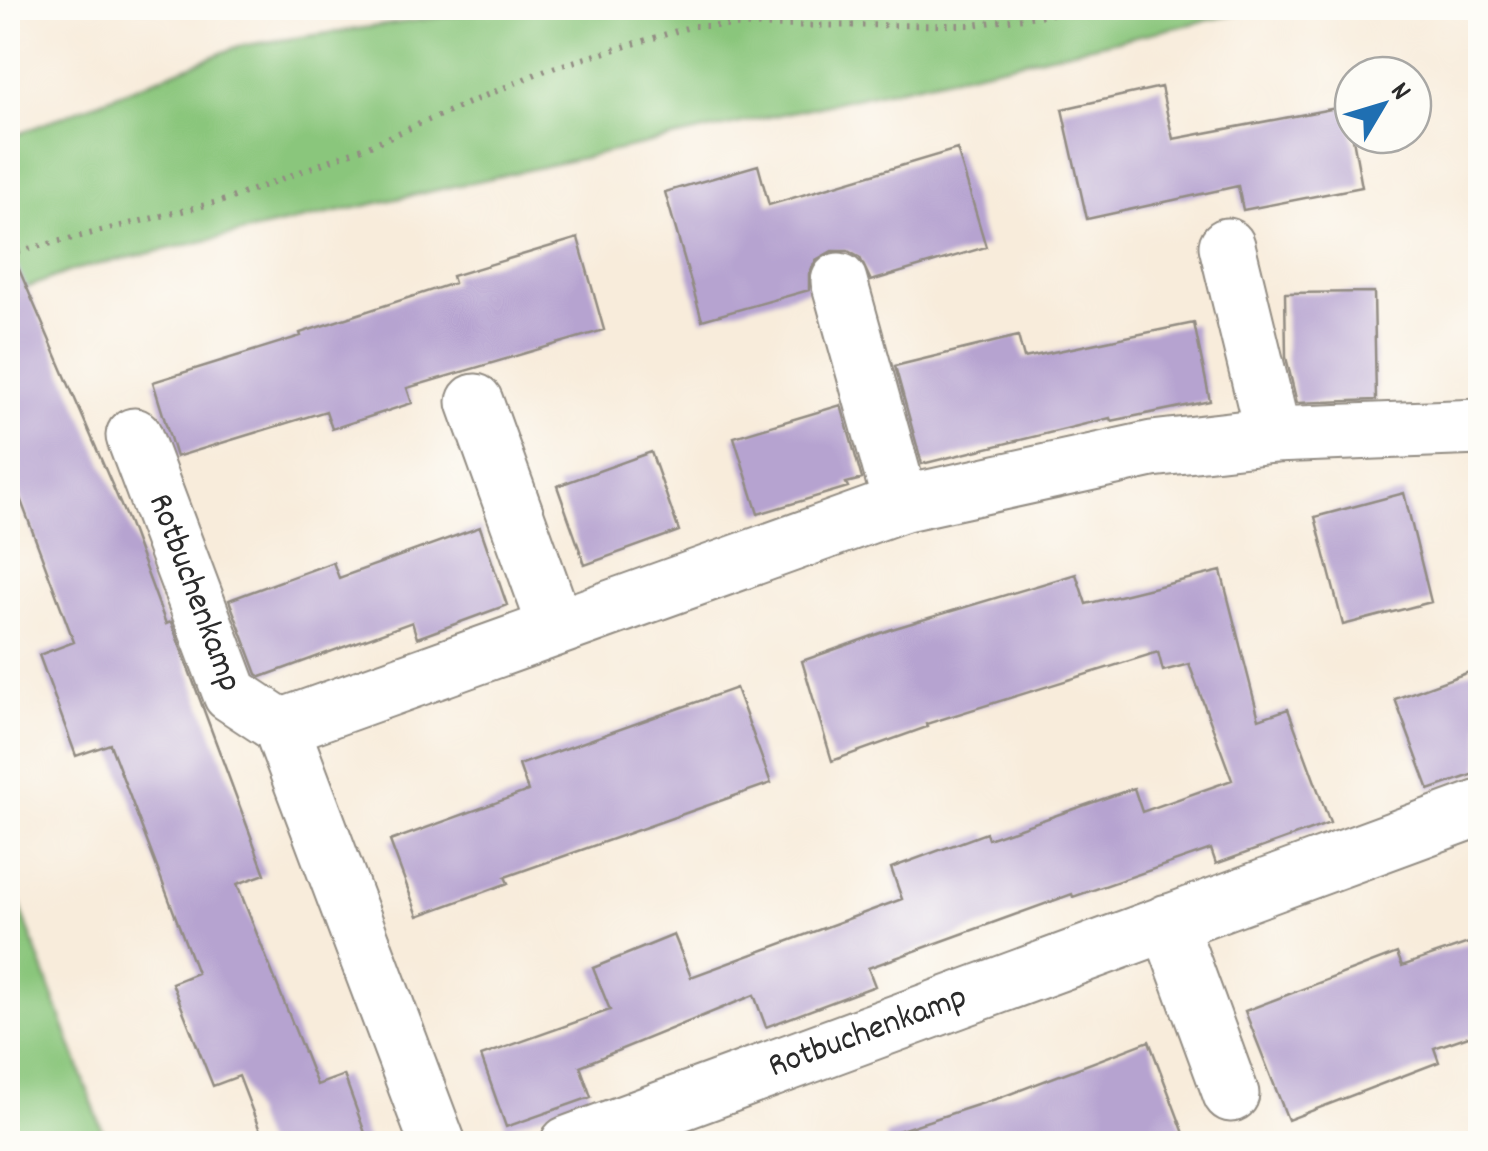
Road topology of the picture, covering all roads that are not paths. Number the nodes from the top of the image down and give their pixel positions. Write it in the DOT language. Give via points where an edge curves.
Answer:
graph roads {
  1 [pos="1227,246"];
  2 [pos="839,282"];
  3 [pos="475,402"];
  4 [pos="1480,428"];
  5 [pos="1274,435"];
  6 [pos="134,436"];
  7 [pos="901,504"];
  8 [pos="556,627"];
  9 [pos="281,728"];
  10 [pos="1480,808"];
  11 [pos="1168,922"];
  12 [pos="1231,1094"];
  13 [pos="438,1144"];
  14 [pos="568,1144"];
  1 -- 5 [label="street"];
  2 -- 7 [label="street"];
  3 -- 8 [label="street"];
  4 -- 5 [label="street"];
  5 -- 7 [label="street" via="1152,449"];
  6 -- 9 [label="street, Rotbuchenkamp" via="232,694"];
  7 -- 8 [label="street"];
  8 -- 9 [label="street"];
  9 -- 13 [label="street"];
  10 -- 11 [label="street, Rotbuchenkamp"];
  11 -- 12 [label="street"];
  11 -- 14 [label="street, Rotbuchenkamp"];
}
